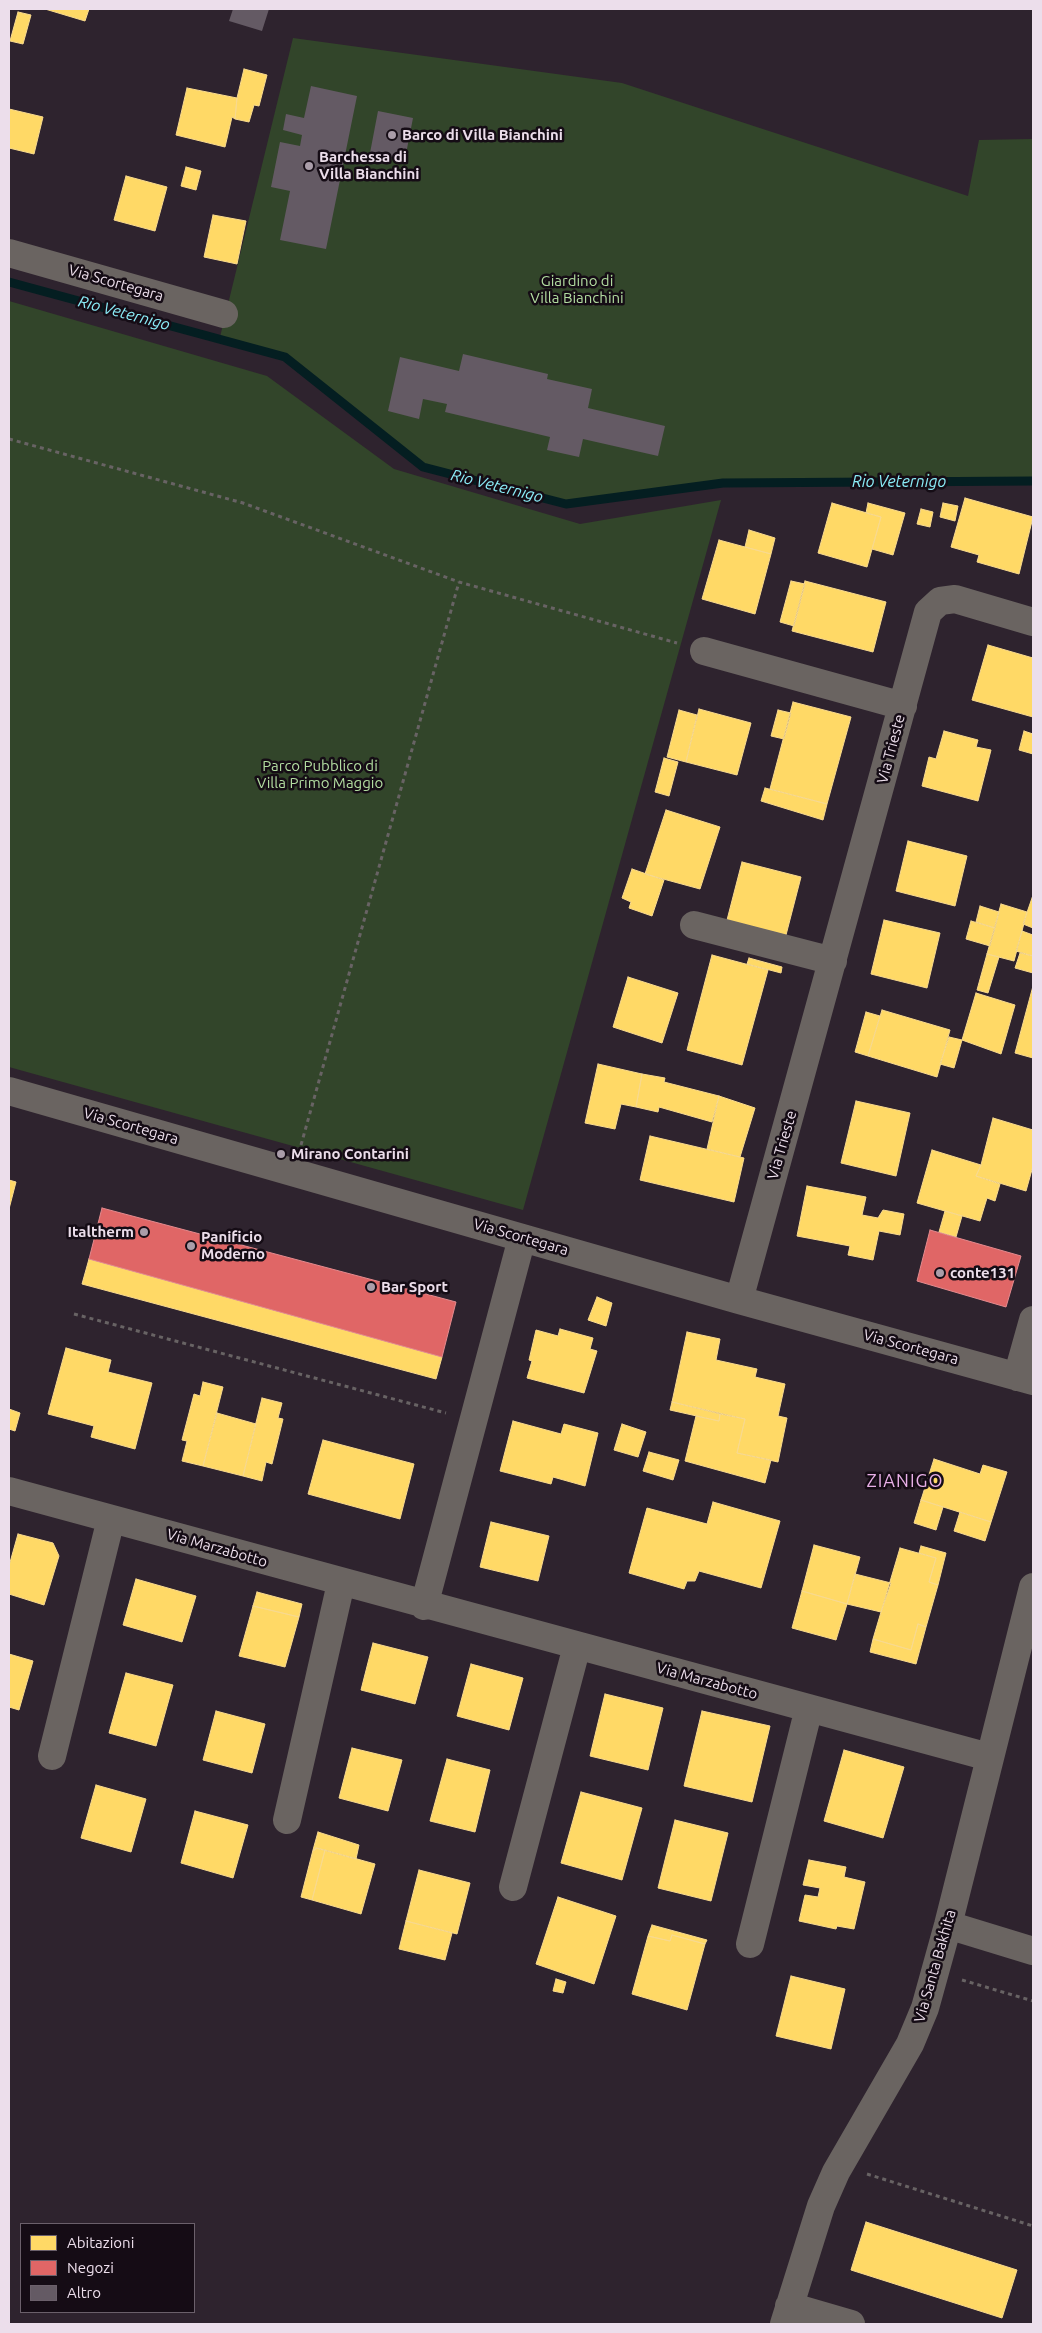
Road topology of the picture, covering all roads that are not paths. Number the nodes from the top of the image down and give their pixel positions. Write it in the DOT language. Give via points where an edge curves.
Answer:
graph roads {
  1 [pos="9,253"];
  2 [pos="224,314"];
  3 [pos="1033,622"];
  4 [pos="704,651"];
  5 [pos="903,706"];
  6 [pos="694,925"];
  7 [pos="833,961"];
  8 [pos="9,1091"];
  9 [pos="522,1238"];
  10 [pos="739,1300"];
  11 [pos="1033,1320"];
  12 [pos="1025,1379"];
  13 [pos="9,1491"];
  14 [pos="111,1519"];
  15 [pos="340,1583"];
  16 [pos="1033,1587"];
  17 [pos="424,1606"];
  18 [pos="1029,1620"];
  19 [pos="577,1646"];
  20 [pos="809,1708"];
  21 [pos="52,1756"];
  22 [pos="989,1758"];
  23 [pos="287,1820"];
  24 [pos="513,1887"];
  25 [pos="948,1925"];
  26 [pos="750,1944"];
  27 [pos="1033,1951"];
  28 [pos="786,2315"];
  29 [pos="851,2324"];
  1 -- 2 [label="street, Via Scortegara"];
  3 -- 5 [label="street" via="955,599 940,601 928,612"];
  4 -- 5 [label="street, Via Trieste"];
  5 -- 7 [label="street, Via Trieste"];
  6 -- 7 [label="street"];
  7 -- 10 [label="street, Via Trieste"];
  8 -- 9 [label="street, Via Scortegara"];
  9 -- 10 [label="street, Via Scortegara"];
  9 -- 17 [label="street"];
  10 -- 12 [label="street, Via Scortegara"];
  11 -- 12 [label="street"];
  13 -- 14 [label="street, Via Marzabotto"];
  14 -- 15 [label="street, Via Marzabotto"];
  14 -- 21 [label="street"];
  15 -- 17 [label="street, Via Marzabotto"];
  15 -- 23 [label="street"];
  16 -- 18 [label="street, Via Santa Bakhita"];
  17 -- 19 [label="street, Via Marzabotto"];
  18 -- 22 [label="street, Via Santa Bakhita"];
  19 -- 20 [label="street, Via Marzabotto"];
  19 -- 24 [label="street"];
  20 -- 22 [label="street, Via Marzabotto"];
  20 -- 26 [label="street"];
  22 -- 25 [label="street, Via Santa Bakhita"];
  25 -- 27 [label="street"];
  25 -- 28 [label="street, Via Santa Bakhita" via="918,2026 821,2206"];
  28 -- 29 [label="street"];
}
